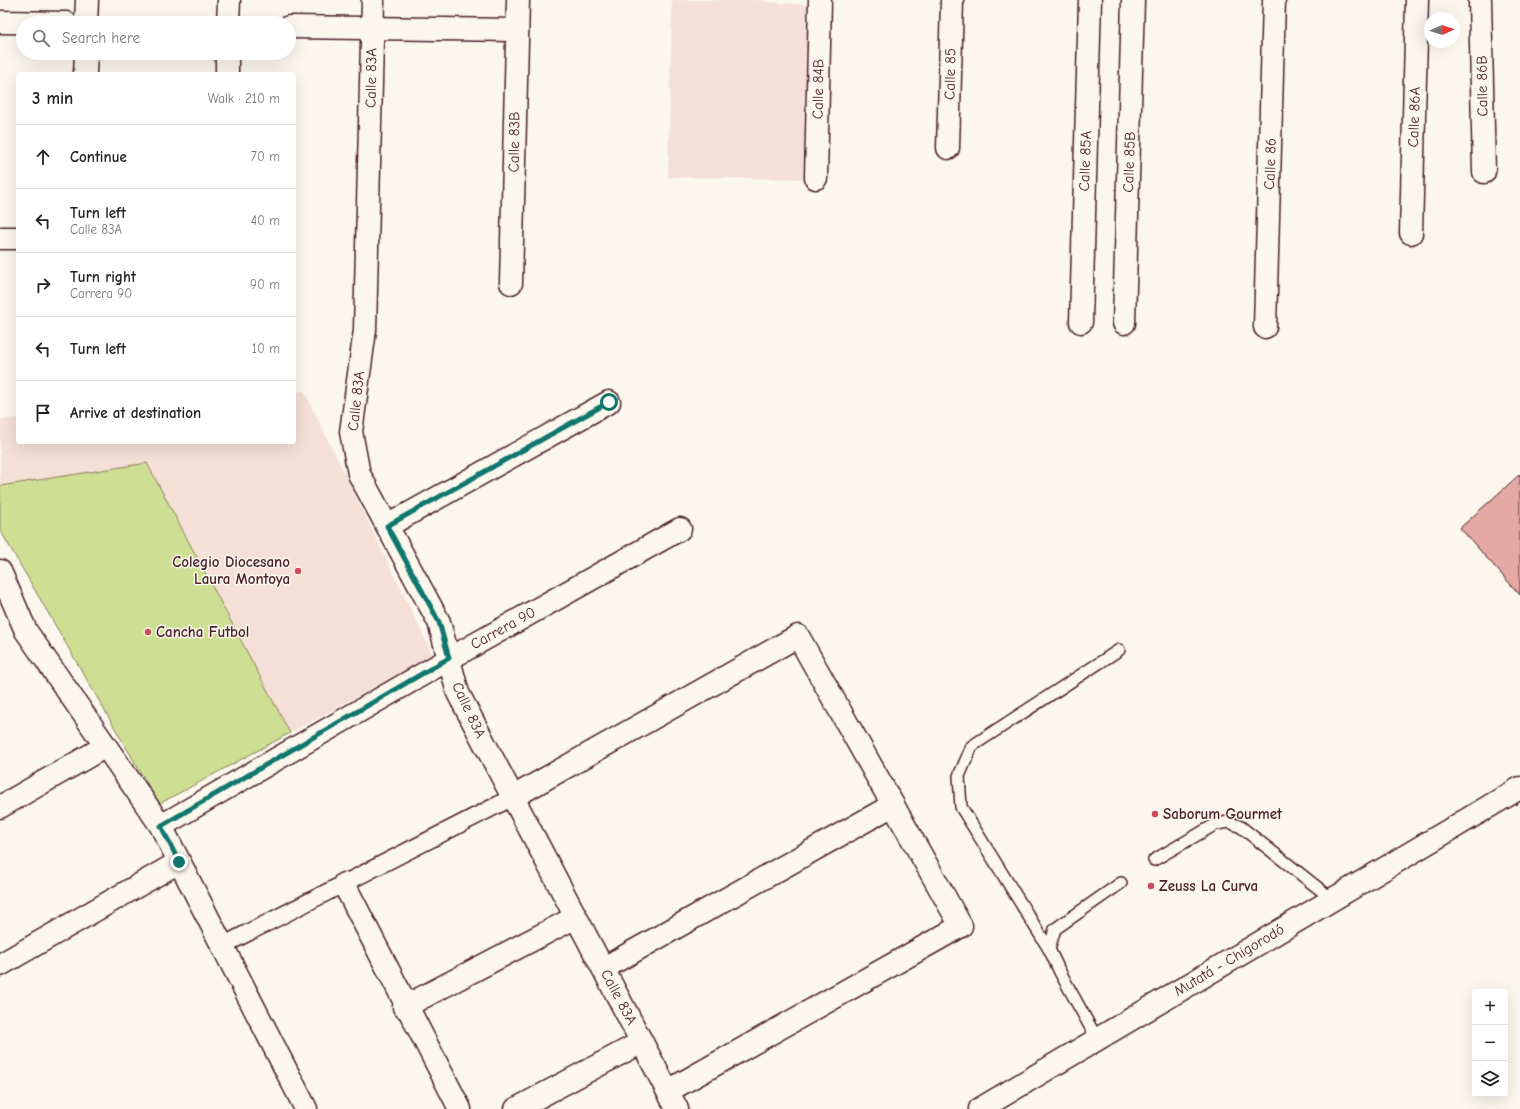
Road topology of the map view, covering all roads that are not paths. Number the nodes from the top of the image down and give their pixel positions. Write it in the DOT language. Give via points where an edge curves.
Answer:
graph roads {
  1 [pos="87,0"];
  2 [pos="229,0"];
  3 [pos="373,0"];
  4 [pos="518,0"];
  5 [pos="820,0"];
  6 [pos="952,0"];
  7 [pos="1090,0"];
  8 [pos="1133,0"];
  9 [pos="1274,0"];
  10 [pos="1417,0"];
  11 [pos="1480,0"];
  12 [pos="86,16"];
  13 [pos="228,16"];
  14 [pos="0,22"];
  15 [pos="16,22"];
  16 [pos="296,27"];
  17 [pos="373,28"];
  18 [pos="517,30"];
  19 [pos="86,60"];
  20 [pos="228,60"];
  21 [pos="85,72"];
  22 [pos="227,72"];
  23 [pos="948,148"];
  24 [pos="1484,172"];
  25 [pos="816,178"];
  26 [pos="1410,233"];
  27 [pos="0,238"];
  28 [pos="16,238"];
  29 [pos="511,283"];
  30 [pos="1081,322"];
  31 [pos="1124,323"];
  32 [pos="1265,327"];
  33 [pos="609,402"];
  34 [pos="387,526"];
  35 [pos="680,529"];
  36 [pos="0,571"];
  37 [pos="1119,650"];
  38 [pos="449,658"];
  39 [pos="106,746"];
  40 [pos="1520,788"];
  41 [pos="513,797"];
  42 [pos="893,806"];
  43 [pos="0,807"];
  44 [pos="161,826"];
  45 [pos="1154,860"];
  46 [pos="179,862"];
  47 [pos="1121,883"];
  48 [pos="344,884"];
  49 [pos="1332,899"];
  50 [pos="576,917"];
  51 [pos="222,946"];
  52 [pos="1049,949"];
  53 [pos="0,965"];
  54 [pos="604,968"];
  55 [pos="406,1006"];
  56 [pos="1097,1039"];
  57 [pos="642,1042"];
  58 [pos="673,1100"];
  59 [pos="306,1109"];
  60 [pos="460,1109"];
  61 [pos="516,1109"];
  62 [pos="980,1109"];
  1 -- 12 [label="main road"];
  2 -- 13 [label="main road"];
  3 -- 17 [label="main road, Calle 83A"];
  4 -- 18 [label="main road, Calle 83B"];
  5 -- 25 [label="main road, Calle 84B"];
  6 -- 23 [label="main road, Calle 85"];
  7 -- 30 [label="main road, Calle 85A"];
  8 -- 31 [label="main road, Calle 85B"];
  9 -- 32 [label="main road, Calle 86"];
  10 -- 26 [label="main road, Calle 86A"];
  11 -- 24 [label="main road, Calle 86B"];
  14 -- 15 [label="main road"];
  16 -- 17 [label="main road"];
  17 -- 18 [label="main road"];
  17 -- 34 [label="main road, Calle 83A" via="365,330 351,432 359,474"];
  18 -- 29 [label="main road, Calle 83B"];
  19 -- 21 [label="main road"];
  20 -- 22 [label="main road"];
  27 -- 28 [label="main road"];
  33 -- 34 [label="main road"];
  34 -- 38 [label="main road, Calle 83A" via="439,622"];
  35 -- 38 [label="main road, Carrera 90"];
  36 -- 39 [label="main road" via="26,631"];
  37 -- 52 [label="lane" via="972,746 959,776 961,807"];
  38 -- 41 [label="main road, Calle 83A" via="458,693"];
  38 -- 44 [label="main road, Carrera 90"];
  39 -- 43 [label="main road"];
  39 -- 44 [label="main road"];
  40 -- 49 [label="main road, Mutatá - Chigorodó"];
  41 -- 42 [label="main road" via="798,636"];
  41 -- 48 [label="street"];
  41 -- 50 [label="main road, Calle 83A"];
  42 -- 54 [label="main road"];
  42 -- 58 [label="main road" via="961,926"];
  44 -- 46 [label="main road"];
  45 -- 49 [label="lane" via="1216,824 1230,822 1241,827"];
  46 -- 51 [label="main road"];
  46 -- 53 [label="main road"];
  47 -- 52 [label="lane" via="1055,929"];
  48 -- 51 [label="street"];
  48 -- 55 [label="main road"];
  49 -- 56 [label="main road, Mutatá - Chigorodó"];
  50 -- 54 [label="main road, Calle 83A"];
  50 -- 55 [label="main road"];
  51 -- 59 [label="main road"];
  52 -- 56 [label="lane"];
  54 -- 57 [label="main road, Calle 83A"];
  55 -- 60 [label="main road"];
  56 -- 62 [label="main road, Mutatá - Chigorodó"];
  57 -- 58 [label="main road, Calle 83A"];
  57 -- 61 [label="main road"];
}
